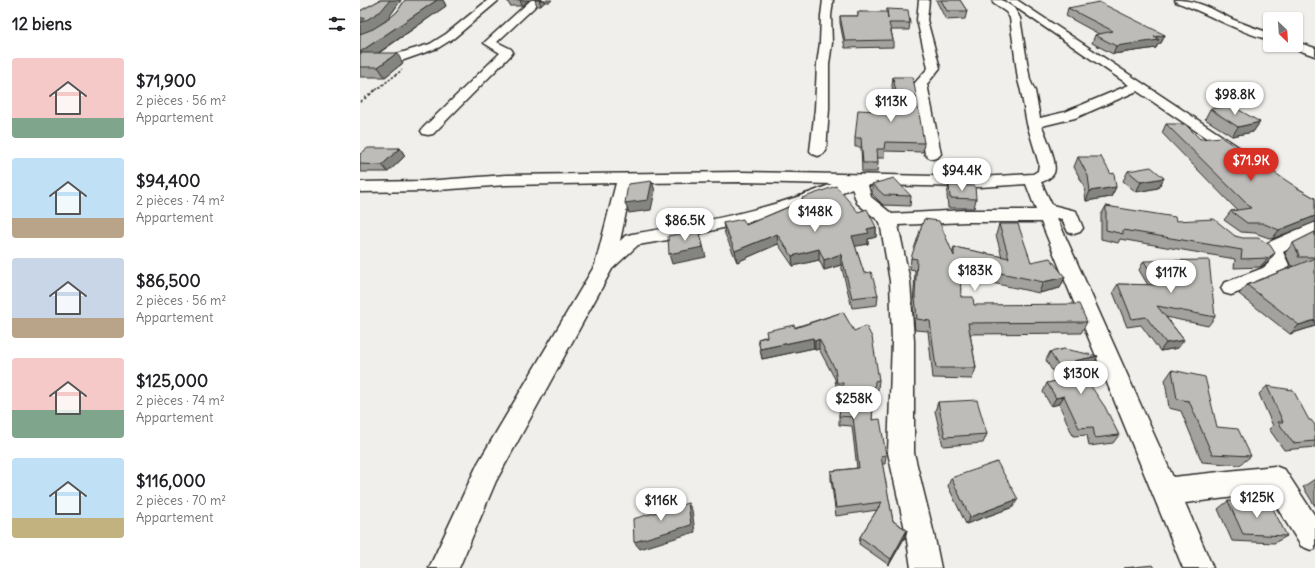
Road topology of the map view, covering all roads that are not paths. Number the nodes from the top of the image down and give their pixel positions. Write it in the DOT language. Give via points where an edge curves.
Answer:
graph roads {
  1 [pos="494,0"];
  2 [pos="537,0"];
  3 [pos="828,0"];
  4 [pos="924,0"];
  5 [pos="996,0"];
  6 [pos="1010,0"];
  7 [pos="1180,0"];
  8 [pos="1263,34"];
  9 [pos="1303,48"];
  10 [pos="1315,52"];
  11 [pos="403,62"];
  12 [pos="1139,87"];
  13 [pos="1034,124"];
  14 [pos="428,131"];
  15 [pos="818,151"];
  16 [pos="933,154"];
  17 [pos="1251,161"];
  18 [pos="625,179"];
  19 [pos="858,179"];
  20 [pos="1032,179"];
  21 [pos="360,188"];
  22 [pos="1046,212"];
  23 [pos="888,220"];
  24 [pos="1074,228"];
  25 [pos="1315,228"];
  26 [pos="604,265"];
  27 [pos="1231,288"];
  28 [pos="1165,492"];
  29 [pos="1311,536"];
  30 [pos="444,568"];
  31 [pos="926,568"];
  32 [pos="1198,568"];
  1 -- 11 [label="street" via="445,40"];
  2 -- 14 [label="street" via="490,43 507,52"];
  3 -- 15 [label="street"];
  4 -- 16 [label="street" via="922,20 934,68 920,84"];
  5 -- 13 [label="street" via="1010,10 1015,18 1024,80"];
  6 -- 12 [label="street"];
  7 -- 8 [label="street"];
  9 -- 10 [label="street"];
  12 -- 13 [label="street" via="1130,88 1070,115"];
  12 -- 17 [label="street"];
  13 -- 20 [label="street" via="1047,164 1046,172"];
  18 -- 19 [label="street"];
  18 -- 21 [label="street" via="506,180"];
  18 -- 26 [label="street"];
  19 -- 20 [label="street" via="980,182"];
  19 -- 23 [label="street" via="863,199"];
  19 -- 26 [label="street" via="811,199 754,215 632,240"];
  20 -- 22 [label="street"];
  22 -- 23 [label="street"];
  22 -- 24 [label="street" via="1070,215"];
  22 -- 28 [label="street"];
  23 -- 31 [label="street" via="900,281 903,341 901,453"];
  25 -- 27 [label="street" via="1266,246 1280,265 1270,273"];
  26 -- 30 [label="street" via="487,472"];
  28 -- 29 [label="street" via="1275,479"];
  28 -- 32 [label="street"];
}
